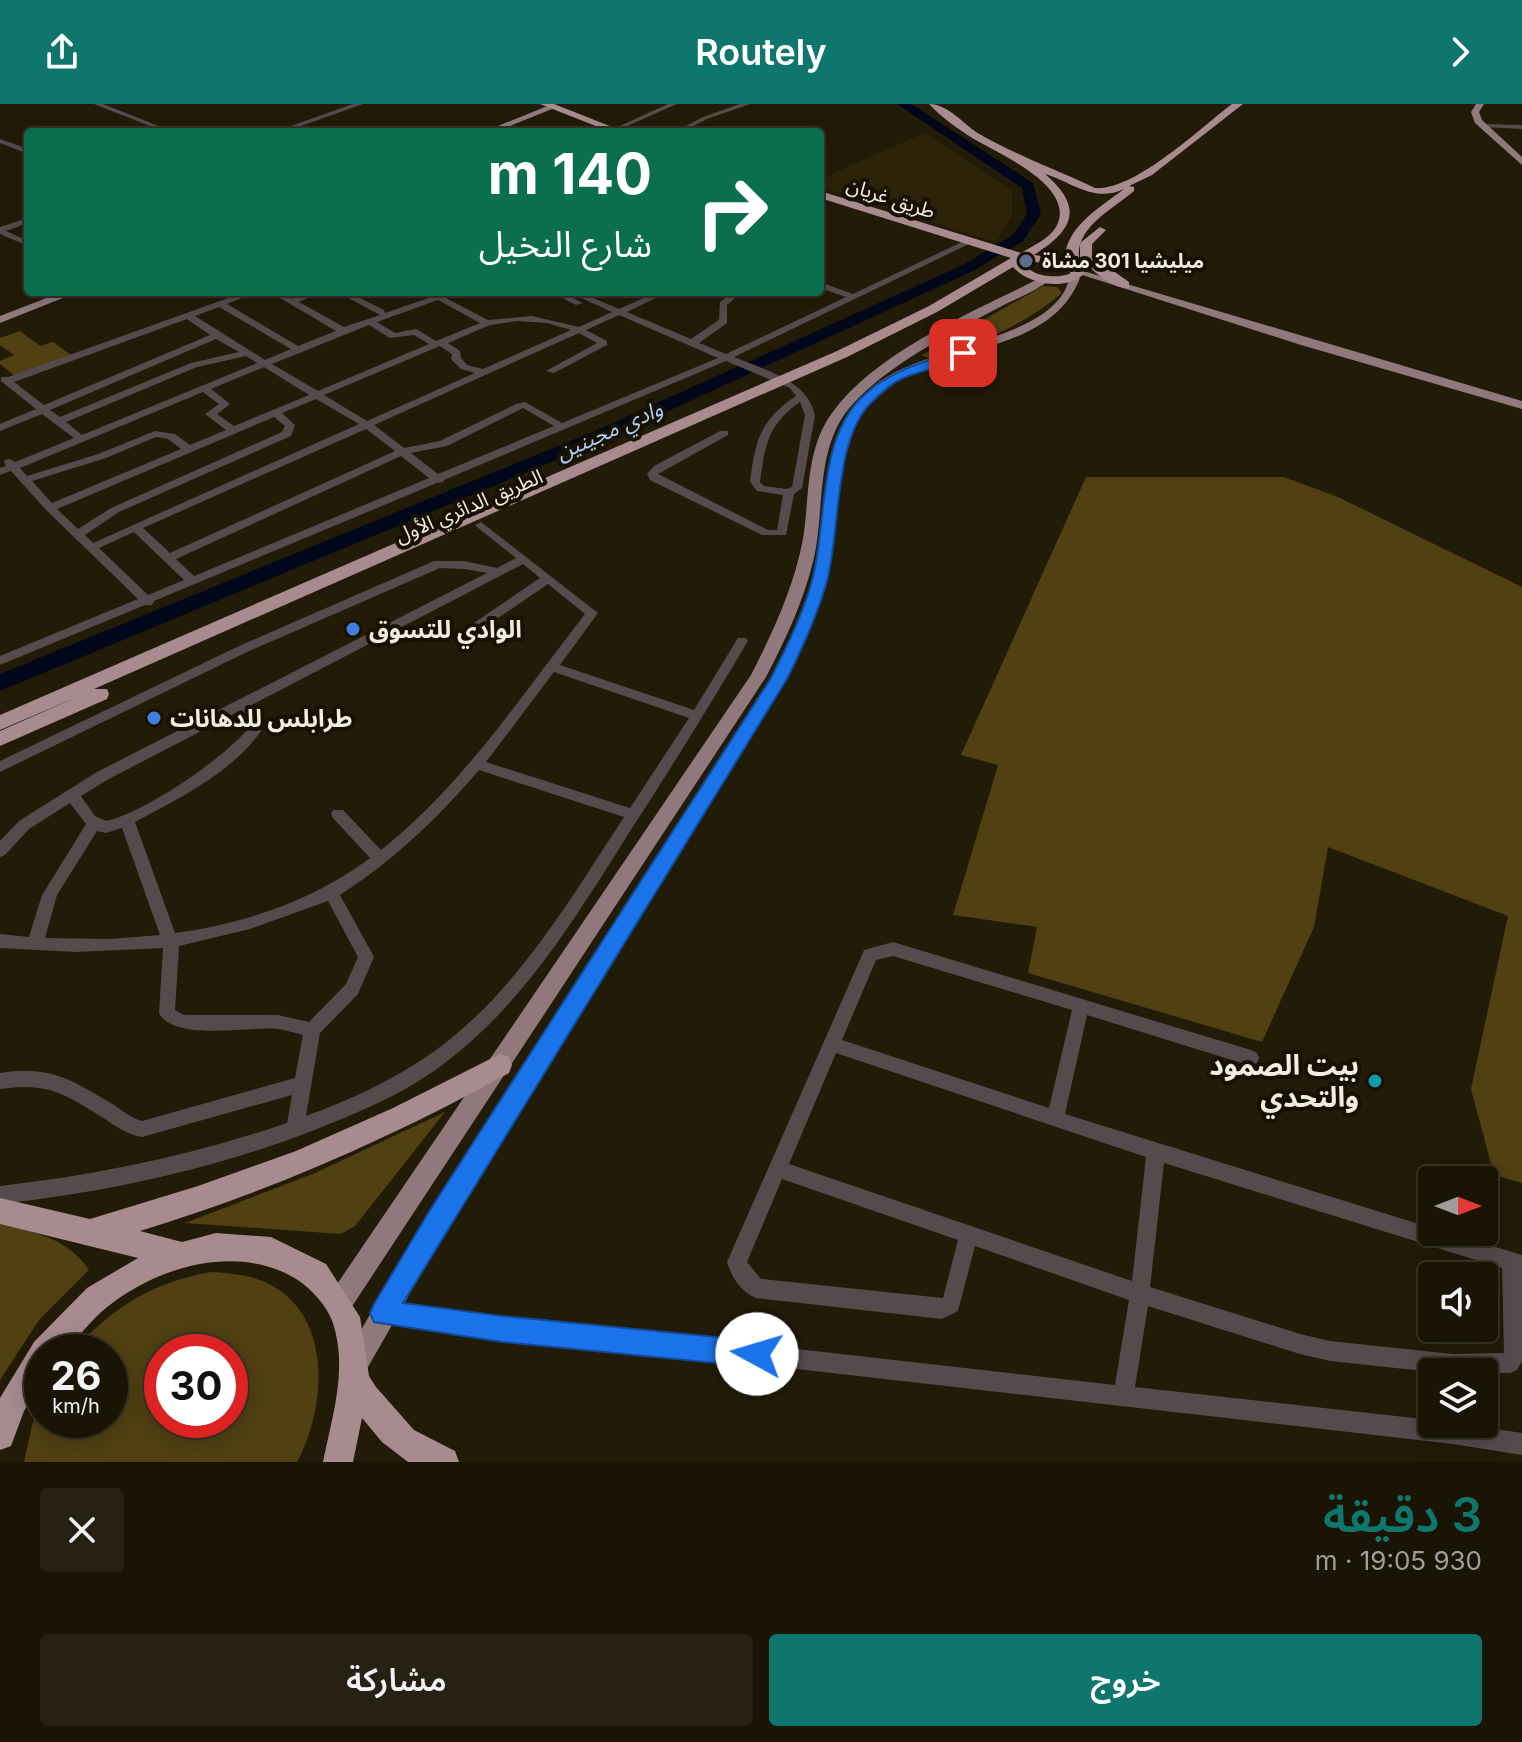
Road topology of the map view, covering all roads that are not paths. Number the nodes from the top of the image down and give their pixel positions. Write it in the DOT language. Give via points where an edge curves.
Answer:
graph roads {
  1 [pos="97,104"];
  2 [pos="350,104"];
  3 [pos="360,104"];
  4 [pos="674,104"];
  5 [pos="747,104"];
  6 [pos="934,104"];
  7 [pos="1238,104"];
  8 [pos="1480,104"];
  9 [pos="1488,104"];
  10 [pos="319,105"];
  11 [pos="549,105"];
  12 [pos="337,110"];
  13 [pos="1485,126"];
  14 [pos="1511,127"];
  15 [pos="1522,127"];
  16 [pos="160,128"];
  17 [pos="280,128"];
  18 [pos="288,128"];
  19 [pos="496,128"];
  20 [pos="609,128"];
  21 [pos="623,128"];
  22 [pos="685,128"];
  23 [pos="1522,134"];
  24 [pos="0,141"];
  25 [pos="24,150"];
  26 [pos="1522,159"];
  27 [pos="1020,162"];
  28 [pos="1148,173"];
  29 [pos="824,195"];
  30 [pos="1101,214"];
  31 [pos="24,219"];
  32 [pos="3,227"];
  33 [pos="950,237"];
  34 [pos="24,241"];
  35 [pos="965,244"];
  36 [pos="983,248"];
  37 [pos="1014,258"];
  38 [pos="1075,273"];
  39 [pos="1036,280"];
  40 [pos="1125,285"];
  41 [pos="824,286"];
  42 [pos="62,296"];
  43 [pos="242,296"];
  44 [pos="281,296"];
  45 [pos="307,296"];
  46 [pos="349,296"];
  47 [pos="428,296"];
  48 [pos="429,296"];
  49 [pos="438,296"];
  50 [pos="565,296"];
  51 [pos="579,296"];
  52 [pos="651,296"];
  53 [pos="733,296"];
  54 [pos="853,297"];
  55 [pos="292,302"];
  56 [pos="220,304"];
  57 [pos="381,312"];
  58 [pos="613,314"];
  59 [pos="189,316"];
  60 [pos="0,320"];
  61 [pos="369,321"];
  62 [pos="487,323"];
  63 [pos="342,330"];
  64 [pos="577,330"];
  65 [pos="217,335"];
  66 [pos="438,343"];
  67 [pos="692,343"];
  68 [pos="295,348"];
  69 [pos="180,352"];
  70 [pos="249,353"];
  71 [pos="726,361"];
  72 [pos="264,362"];
  73 [pos="202,363"];
  74 [pos="551,371"];
  75 [pos="482,372"];
  76 [pos="4,378"];
  77 [pos="783,385"];
  78 [pos="204,388"];
  79 [pos="316,396"];
  80 [pos="1522,405"];
  81 [pos="45,409"];
  82 [pos="778,411"];
  83 [pos="1522,412"];
  84 [pos="275,413"];
  85 [pos="810,415"];
  86 [pos="60,421"];
  87 [pos="367,425"];
  88 [pos="562,427"];
  89 [pos="0,428"];
  90 [pos="233,430"];
  91 [pos="724,433"];
  92 [pos="79,437"];
  93 [pos="188,449"];
  94 [pos="402,452"];
  95 [pos="6,467"];
  96 [pos="25,480"];
  97 [pos="439,480"];
  98 [pos="789,493"];
  99 [pos="50,508"];
  100 [pos="481,525"];
  101 [pos="136,528"];
  102 [pos="77,535"];
  103 [pos="90,548"];
  104 [pos="169,558"];
  105 [pos="522,560"];
  106 [pos="498,572"];
  107 [pos="547,579"];
  108 [pos="194,582"];
  109 [pos="148,602"];
  110 [pos="472,630"];
  111 [pos="742,641"];
  112 [pos="0,661"];
  113 [pos="552,667"];
  114 [pos="238,707"];
  115 [pos="698,716"];
  116 [pos="0,723"];
  117 [pos="0,739"];
  118 [pos="476,764"];
  119 [pos="0,767"];
  120 [pos="72,794"];
  121 [pos="338,814"];
  122 [pos="634,815"];
  123 [pos="127,821"];
  124 [pos="94,824"];
  125 [pos="0,851"];
  126 [pos="379,858"];
  127 [pos="331,892"];
  128 [pos="1,943"];
  129 [pos="171,943"];
  130 [pos="36,944"];
  131 [pos="1081,1006"];
  132 [pos="312,1030"];
  133 [pos="831,1044"];
  134 [pos="1251,1058"];
  135 [pos="500,1065"];
  136 [pos="0,1081"];
  137 [pos="300,1085"];
  138 [pos="1056,1116"];
  139 [pos="295,1129"];
  140 [pos="1156,1152"];
  141 [pos="776,1168"];
  142 [pos="0,1195"];
  143 [pos="0,1211"];
  144 [pos="92,1232"];
  145 [pos="969,1234"];
  146 [pos="175,1253"];
  147 [pos="1517,1264"];
  148 [pos="1140,1294"];
  149 [pos="340,1302"];
  150 [pos="383,1313"];
  151 [pos="60,1334"];
  152 [pos="356,1375"];
  153 [pos="24,1384"];
  154 [pos="1123,1397"];
  155 [pos="0,1435"];
  156 [pos="1522,1444"];
  157 [pos="424,1460"];
  158 [pos="338,1462"];
  1 -- 16 [label="street"];
  2 -- 12 [label="street"];
  3 -- 12 [label="street"];
  4 -- 21 [label="street"];
  5 -- 22 [label="street"];
  6 -- 27 [label="highway"];
  7 -- 28 [label="highway"];
  8 -- 13 [label="main road" via="1475,112"];
  9 -- 13 [label="main road"];
  10 -- 12 [label="street"];
  11 -- 19 [label="main road"];
  11 -- 20 [label="highway"];
  12 -- 17 [label="street"];
  12 -- 18 [label="street"];
  13 -- 14 [label="street"];
  13 -- 26 [label="main road"];
  14 -- 15 [label="street"];
  14 -- 23 [label="street"];
  24 -- 25 [label="street"];
  27 -- 28 [label="highway" via="1102,193"];
  27 -- 37 [label="highway, الطريق الدائري الأول" via="1053,185 1066,210 1058,233"];
  28 -- 30 [label="highway"];
  29 -- 33 [label="highway, طريق غريان"];
  30 -- 38 [label="highway" via="1073,241 1069,255"];
  30 -- 40 [label="highway" via="1106,223 1086,243 1085,253 1094,266"];
  31 -- 32 [label="street"];
  32 -- 34 [label="street"];
  33 -- 35 [label="highway, طريق غريان"];
  33 -- 36 [label="highway, طريق غريان"];
  35 -- 36 [label="highway, طريق غريان"];
  35 -- 54 [label="street"];
  36 -- 37 [label="highway, طريق غريان"];
  37 -- 38 [label="highway" via="1047,258"];
  37 -- 39 [label="highway"];
  37 -- 77 [label="highway, الطريق الدائري الأول" via="933,309"];
  38 -- 39 [label="highway, الطريق الدائري الأول" via="1064,281"];
  38 -- 40 [label="main road"];
  38 -- 83 [label="main road"];
  38 -- 150 [label="main road" via="1067,296 1036,320 903,373 872,394 853,417 839,445 820,579 779,679"];
  39 -- 77 [label="highway, الطريق الدائري الأول" via="1002,284 854,360"];
  39 -- 135 [label="main road" via="890,366 858,390 835,417 824,446 800,581 770,655 738,711"];
  40 -- 80 [label="main road"];
  41 -- 54 [label="street"];
  42 -- 60 [label="main road"];
  43 -- 56 [label="street"];
  44 -- 55 [label="street"];
  45 -- 55 [label="street"];
  46 -- 57 [label="street"];
  47 -- 57 [label="street"];
  48 -- 61 [label="street"];
  49 -- 62 [label="street"];
  50 -- 58 [label="street"];
  51 -- 58 [label="street"];
  52 -- 58 [label="street"];
  53 -- 67 [label="street" via="723,304 724,321"];
  54 -- 71 [label="street"];
  55 -- 63 [label="street"];
  56 -- 59 [label="street"];
  56 -- 68 [label="street"];
  57 -- 63 [label="street"];
  58 -- 64 [label="street"];
  58 -- 67 [label="street"];
  58 -- 71 [label="street"];
  59 -- 65 [label="street"];
  59 -- 76 [label="street"];
  61 -- 63 [label="street"];
  61 -- 66 [label="street" via="395,337 416,332"];
  62 -- 64 [label="street" via="542,317"];
  62 -- 66 [label="street"];
  63 -- 68 [label="street"];
  63 -- 72 [label="street"];
  64 -- 74 [label="street" via="604,344"];
  64 -- 75 [label="street"];
  65 -- 69 [label="street"];
  65 -- 70 [label="street"];
  66 -- 75 [label="street" via="457,353 464,367"];
  66 -- 79 [label="street"];
  67 -- 71 [label="street"];
  68 -- 72 [label="street"];
  69 -- 73 [label="street"];
  69 -- 81 [label="street"];
  70 -- 72 [label="street"];
  70 -- 73 [label="street"];
  71 -- 77 [label="street"];
  71 -- 88 [label="street"];
  72 -- 78 [label="street"];
  72 -- 79 [label="street"];
  72 -- 92 [label="street"];
  73 -- 86 [label="street"];
  75 -- 87 [label="street"];
  76 -- 81 [label="street"];
  77 -- 82 [label="street"];
  77 -- 85 [label="street" via="808,406"];
  77 -- 100 [label="highway, الطريق الدائري الأول"];
  77 -- 116 [label="highway, الطريق الدائري الأول"];
  78 -- 90 [label="street" via="225,404 210,414"];
  78 -- 92 [label="street"];
  79 -- 84 [label="street"];
  79 -- 87 [label="street"];
  81 -- 86 [label="street"];
  81 -- 89 [label="street"];
  82 -- 85 [label="street"];
  82 -- 98 [label="street" via="762,435 755,482 761,489"];
  84 -- 90 [label="street"];
  84 -- 102 [label="street" via="290,425 287,434 115,510"];
  85 -- 98 [label="street" via="797,488"];
  86 -- 92 [label="street"];
  87 -- 94 [label="street"];
  87 -- 101 [label="street"];
  88 -- 94 [label="street" via="523,405 443,444"];
  88 -- 97 [label="street"];
  90 -- 93 [label="street"];
  91 -- 98 [label="street" via="658,468 654,478 771,535 783,529"];
  92 -- 95 [label="street"];
  93 -- 96 [label="street" via="171,436 155,434"];
  93 -- 99 [label="street"];
  94 -- 97 [label="street"];
  94 -- 104 [label="street"];
  95 -- 96 [label="street"];
  96 -- 99 [label="street"];
  97 -- 108 [label="street"];
  99 -- 102 [label="street"];
  100 -- 105 [label="street"];
  100 -- 117 [label="highway, الطريق الدائري الأول"];
  101 -- 103 [label="street"];
  101 -- 104 [label="street"];
  102 -- 103 [label="street"];
  103 -- 109 [label="street"];
  104 -- 108 [label="street"];
  105 -- 106 [label="street"];
  105 -- 107 [label="street"];
  106 -- 114 [label="street"];
  106 -- 119 [label="street" via="438,564 243,649"];
  107 -- 110 [label="street"];
  107 -- 113 [label="street" via="592,613"];
  108 -- 109 [label="street"];
  109 -- 112 [label="street"];
  111 -- 115 [label="street"];
  113 -- 115 [label="street"];
  113 -- 118 [label="street"];
  114 -- 120 [label="street"];
  114 -- 123 [label="street" via="254,731 244,742 228,758"];
  115 -- 122 [label="street"];
  118 -- 122 [label="street"];
  118 -- 126 [label="street"];
  120 -- 124 [label="street"];
  120 -- 125 [label="street" via="24,825"];
  121 -- 126 [label="street"];
  122 -- 139 [label="street" via="576,904 513,984 443,1055 391,1090"];
  123 -- 124 [label="street" via="107,827"];
  123 -- 129 [label="street"];
  124 -- 130 [label="street" via="47,898"];
  126 -- 127 [label="street"];
  127 -- 129 [label="street" via="252,923"];
  127 -- 132 [label="street" via="366,957 352,989"];
  128 -- 130 [label="street"];
  129 -- 130 [label="street"];
  129 -- 132 [label="street" via="167,1013 174,1019 278,1022"];
  131 -- 133 [label="street" via="887,949 870,955"];
  131 -- 134 [label="street"];
  131 -- 138 [label="street"];
  132 -- 137 [label="street"];
  133 -- 138 [label="street"];
  133 -- 141 [label="street"];
  135 -- 144 [label="highway" via="321,1155 212,1196"];
  135 -- 149 [label="main road"];
  136 -- 137 [label="street" via="27,1075 51,1078 127,1127 142,1129"];
  137 -- 139 [label="street"];
  138 -- 140 [label="street"];
  139 -- 142 [label="street" via="135,1178"];
  140 -- 147 [label="street"];
  140 -- 148 [label="street"];
  141 -- 145 [label="street"];
  141 -- 145 [label="street" via="737,1262 756,1288 948,1308"];
  143 -- 144 [label="highway"];
  144 -- 146 [label="highway"];
  145 -- 148 [label="street"];
  146 -- 149 [label="highway" via="247,1244 279,1252 307,1267"];
  146 -- 151 [label="highway" via="143,1267 83,1307"];
  147 -- 148 [label="street" via="1514,1356 1501,1364 1330,1351"];
  148 -- 154 [label="street"];
  149 -- 152 [label="highway" via="355,1350"];
  150 -- 152 [label="main road"];
  150 -- 154 [label="street"];
  152 -- 157 [label="highway" via="388,1430"];
  152 -- 158 [label="highway" via="350,1428"];
  153 -- 155 [label="highway"];
  154 -- 156 [label="street"];
}
